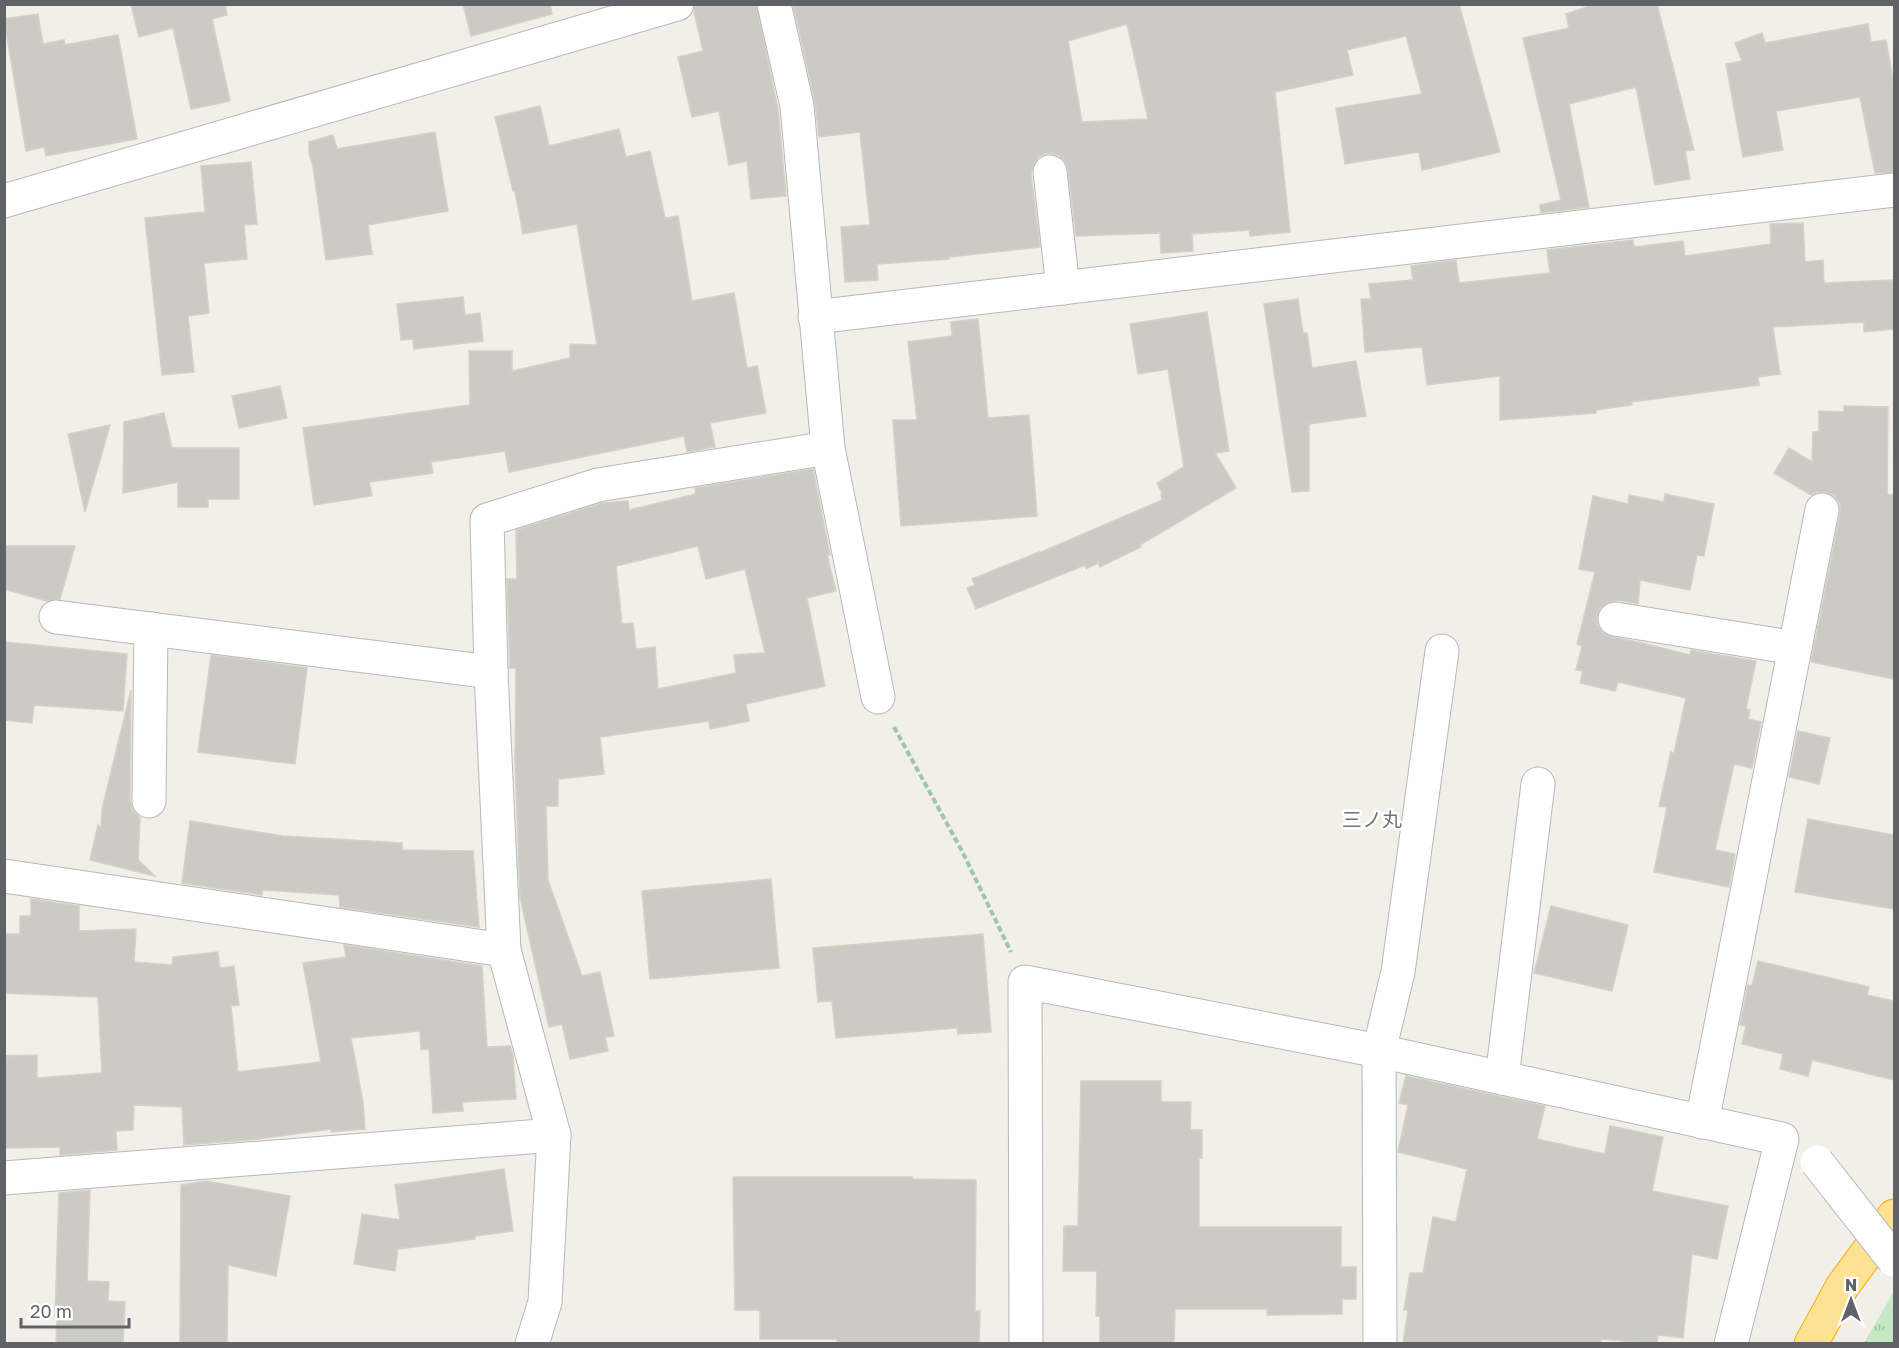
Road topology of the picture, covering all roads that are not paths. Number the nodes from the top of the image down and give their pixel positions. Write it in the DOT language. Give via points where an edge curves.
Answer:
graph roads {
  1 [pos="677,4"];
  2 [pos="774,4"];
  3 [pos="1050,172"];
  4 [pos="1894,190"];
  5 [pos="4,201"];
  6 [pos="1063,288"];
  7 [pos="815,317"];
  8 [pos="828,448"];
  9 [pos="1822,510"];
  10 [pos="56,617"];
  11 [pos="1615,619"];
  12 [pos="151,629"];
  13 [pos="1795,648"];
  14 [pos="1442,651"];
  15 [pos="491,672"];
  16 [pos="878,697"];
  17 [pos="1538,784"];
  18 [pos="149,801"];
  19 [pos="4,876"];
  20 [pos="504,950"];
  21 [pos="1379,1051"];
  22 [pos="1502,1078"];
  23 [pos="1702,1122"];
  24 [pos="554,1135"];
  25 [pos="1782,1139"];
  26 [pos="4,1178"];
  27 [pos="1894,1216"];
  28 [pos="1894,1260"];
  29 [pos="532,1344"];
  30 [pos="1026,1344"];
  31 [pos="1380,1344"];
  32 [pos="1731,1344"];
  33 [pos="1811,1344"];
  1 -- 5 [label="street"];
  2 -- 7 [label="street" via="797,106"];
  3 -- 6 [label="street"];
  4 -- 6 [label="street"];
  6 -- 7 [label="street"];
  7 -- 8 [label="street"];
  8 -- 15 [label="street" via="598,485 487,520"];
  8 -- 16 [label="street"];
  9 -- 13 [label="street"];
  10 -- 12 [label="street"];
  11 -- 13 [label="street"];
  12 -- 15 [label="street"];
  12 -- 18 [label="street"];
  13 -- 23 [label="street"];
  14 -- 21 [label="street" via="1398,972"];
  15 -- 20 [label="street"];
  17 -- 22 [label="street"];
  19 -- 20 [label="street"];
  20 -- 24 [label="street"];
  21 -- 22 [label="street"];
  21 -- 30 [label="street" via="1025,982"];
  21 -- 31 [label="street"];
  22 -- 23 [label="street"];
  23 -- 25 [label="street"];
  24 -- 26 [label="street"];
  24 -- 29 [label="street" via="545,1302"];
  25 -- 28 [label="street, bridge" via="1805,1146"];
  25 -- 32 [label="street"];
  27 -- 33 [label="highway" via="1842,1287"];
}
